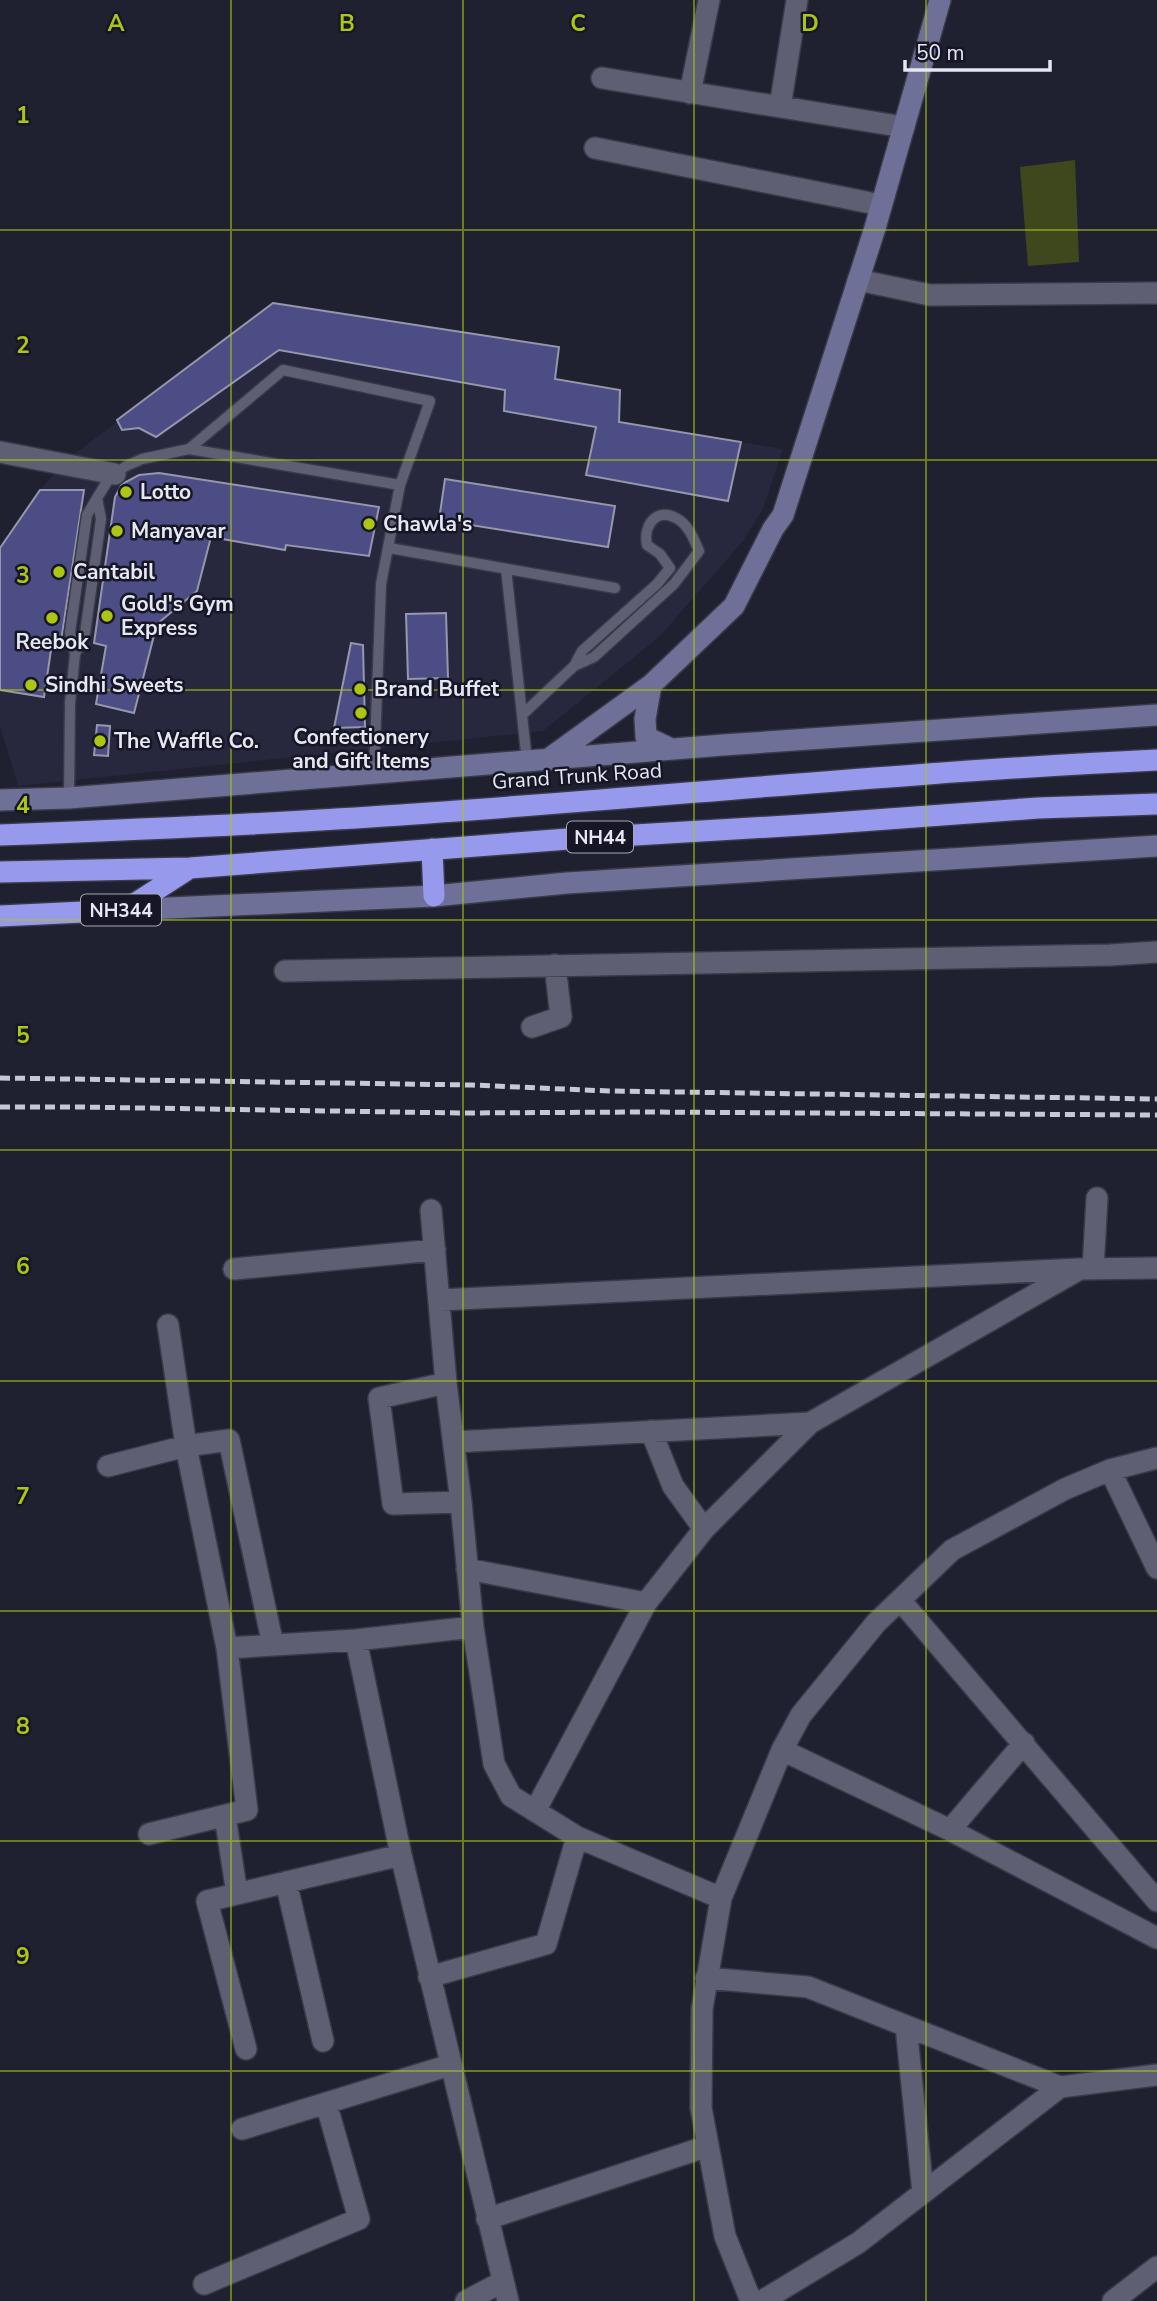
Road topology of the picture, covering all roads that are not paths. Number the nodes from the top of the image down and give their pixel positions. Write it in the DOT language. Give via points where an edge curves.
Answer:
graph roads {
  1 [pos="709,0"];
  2 [pos="797,0"];
  3 [pos="940,0"];
  4 [pos="602,78"];
  5 [pos="690,93"];
  6 [pos="780,107"];
  7 [pos="904,127"];
  8 [pos="595,148"];
  9 [pos="881,205"];
  10 [pos="858,280"];
  11 [pos="1157,293"];
  12 [pos="189,449"];
  13 [pos="0,452"];
  14 [pos="115,474"];
  15 [pos="400,485"];
  16 [pos="389,548"];
  17 [pos="506,569"];
  18 [pos="615,588"];
  19 [pos="574,666"];
  20 [pos="650,685"];
  21 [pos="522,715"];
  22 [pos="1157,715"];
  23 [pos="671,749"];
  24 [pos="537,760"];
  25 [pos="1157,760"];
  26 [pos="374,774"];
  27 [pos="60,798"];
  28 [pos="0,800"];
  29 [pos="1157,804"];
  30 [pos="0,835"];
  31 [pos="1157,846"];
  32 [pos="432,849"];
  33 [pos="190,868"];
  34 [pos="0,872"];
  35 [pos="434,895"];
  36 [pos="125,910"];
  37 [pos="0,916"];
  38 [pos="1157,952"];
  39 [pos="555,964"];
  40 [pos="285,971"];
  41 [pos="532,1027"];
  42 [pos="1097,1198"];
  43 [pos="431,1210"];
  44 [pos="435,1250"];
  45 [pos="1157,1268"];
  46 [pos="234,1269"];
  47 [pos="1086,1269"];
  48 [pos="440,1300"];
  49 [pos="169,1325"];
  50 [pos="446,1383"];
  51 [pos="810,1423"];
  52 [pos="650,1431"];
  53 [pos="454,1442"];
  54 [pos="186,1446"];
  55 [pos="1157,1458"];
  56 [pos="108,1466"];
  57 [pos="1111,1470"];
  58 [pos="461,1502"];
  59 [pos="704,1529"];
  60 [pos="1157,1568"];
  61 [pos="467,1569"];
  62 [pos="900,1600"];
  63 [pos="646,1603"];
  64 [pos="473,1627"];
  65 [pos="356,1640"];
  66 [pos="273,1645"];
  67 [pos="227,1648"];
  68 [pos="1024,1744"];
  69 [pos="782,1750"];
  70 [pos="535,1811"];
  71 [pos="225,1816"];
  72 [pos="950,1830"];
  73 [pos="149,1834"];
  74 [pos="577,1837"];
  75 [pos="401,1854"];
  76 [pos="286,1882"];
  77 [pos="237,1894"];
  78 [pos="721,1898"];
  79 [pos="1157,1901"];
  80 [pos="1157,1938"];
  81 [pos="429,1977"];
  82 [pos="706,1978"];
  83 [pos="906,2026"];
  84 [pos="323,2040"];
  85 [pos="246,2049"];
  86 [pos="450,2065"];
  87 [pos="1157,2075"];
  88 [pos="1060,2087"];
  89 [pos="326,2103"];
  90 [pos="242,2129"];
  91 [pos="708,2146"];
  92 [pos="923,2193"];
  93 [pos="487,2219"];
  94 [pos="1157,2267"];
  95 [pos="204,2284"];
  96 [pos="505,2292"];
  97 [pos="466,2301"];
  98 [pos="751,2301"];
  99 [pos="762,2301"];
  100 [pos="1113,2301"];
  1 -- 5 [label="street"];
  2 -- 6 [label="street"];
  3 -- 7 [label="street"];
  4 -- 5 [label="street"];
  5 -- 6 [label="street"];
  6 -- 7 [label="street"];
  7 -- 9 [label="street"];
  8 -- 9 [label="street"];
  9 -- 10 [label="street"];
  10 -- 11 [label="street" via="930,295"];
  10 -- 20 [label="street" via="783,515 734,606"];
  12 -- 14 [label="lane" via="142,459"];
  12 -- 15 [label="lane"];
  12 -- 15 [label="lane" via="283,370 430,401"];
  13 -- 14 [label="street"];
  14 -- 27 [label="lane" via="87,515 70,632 75,654"];
  15 -- 16 [label="lane"];
  16 -- 17 [label="lane"];
  16 -- 26 [label="lane" via="381,584"];
  17 -- 18 [label="lane"];
  17 -- 21 [label="lane"];
  19 -- 19 [label="lane" via="593,657 674,584 699,551 685,524 676,517 659,515 645,533 647,545 670,568 582,650"];
  19 -- 21 [label="lane"];
  20 -- 23 [label="street" via="646,737"];
  20 -- 24 [label="street"];
  21 -- 24 [label="lane"];
  22 -- 23 [label="street"];
  23 -- 24 [label="street"];
  24 -- 26 [label="street"];
  25 -- 30 [label="highway, Grand Trunk Road / NH44" via="384,816"];
  26 -- 27 [label="street"];
  27 -- 28 [label="street"];
  29 -- 32 [label="highway, NH44"];
  31 -- 35 [label="street"];
  32 -- 33 [label="highway, NH44"];
  32 -- 35 [label="highway"];
  33 -- 34 [label="highway, NH44"];
  33 -- 36 [label="highway, NH344"];
  35 -- 36 [label="street"];
  36 -- 37 [label="highway, NH344"];
  38 -- 39 [label="street"];
  39 -- 40 [label="street"];
  39 -- 41 [label="street" via="561,1017"];
  42 -- 47 [label="street"];
  43 -- 44 [label="street"];
  44 -- 46 [label="street"];
  44 -- 48 [label="street"];
  45 -- 47 [label="street"];
  47 -- 48 [label="street"];
  47 -- 51 [label="street"];
  48 -- 50 [label="street"];
  49 -- 54 [label="street"];
  50 -- 53 [label="street"];
  50 -- 58 [label="street" via="379,1398 393,1504"];
  51 -- 52 [label="street"];
  51 -- 59 [label="street"];
  52 -- 53 [label="street"];
  52 -- 59 [label="street" via="673,1486"];
  53 -- 58 [label="street"];
  54 -- 56 [label="street"];
  54 -- 66 [label="street" via="229,1440"];
  54 -- 67 [label="street"];
  55 -- 57 [label="street"];
  57 -- 60 [label="street"];
  57 -- 62 [label="street" via="1065,1489 952,1550"];
  58 -- 61 [label="street"];
  59 -- 63 [label="street"];
  61 -- 63 [label="street"];
  61 -- 64 [label="street"];
  62 -- 68 [label="street"];
  62 -- 69 [label="street" via="801,1715"];
  63 -- 70 [label="street"];
  64 -- 65 [label="street"];
  64 -- 70 [label="street" via="494,1764 511,1796"];
  65 -- 66 [label="street"];
  65 -- 75 [label="street"];
  66 -- 67 [label="street"];
  67 -- 71 [label="street" via="247,1810"];
  68 -- 72 [label="street"];
  68 -- 79 [label="street"];
  69 -- 72 [label="street"];
  69 -- 78 [label="street"];
  70 -- 74 [label="street"];
  71 -- 73 [label="street"];
  71 -- 77 [label="street"];
  72 -- 80 [label="street"];
  74 -- 78 [label="street"];
  74 -- 81 [label="street" via="546,1944"];
  75 -- 76 [label="street"];
  75 -- 81 [label="street"];
  76 -- 77 [label="street"];
  76 -- 84 [label="street"];
  77 -- 85 [label="street" via="207,1901"];
  78 -- 82 [label="street"];
  81 -- 86 [label="street"];
  82 -- 83 [label="street" via="808,1987"];
  82 -- 91 [label="street" via="701,2108"];
  83 -- 88 [label="street"];
  83 -- 92 [label="street"];
  86 -- 89 [label="street"];
  86 -- 93 [label="street"];
  87 -- 88 [label="street"];
  88 -- 92 [label="street"];
  89 -- 90 [label="street"];
  89 -- 95 [label="street" via="359,2219"];
  91 -- 93 [label="street"];
  91 -- 98 [label="street" via="725,2236"];
  92 -- 99 [label="street" via="858,2243"];
  93 -- 96 [label="street"];
  94 -- 100 [label="street"];
  96 -- 97 [label="street"];
}
